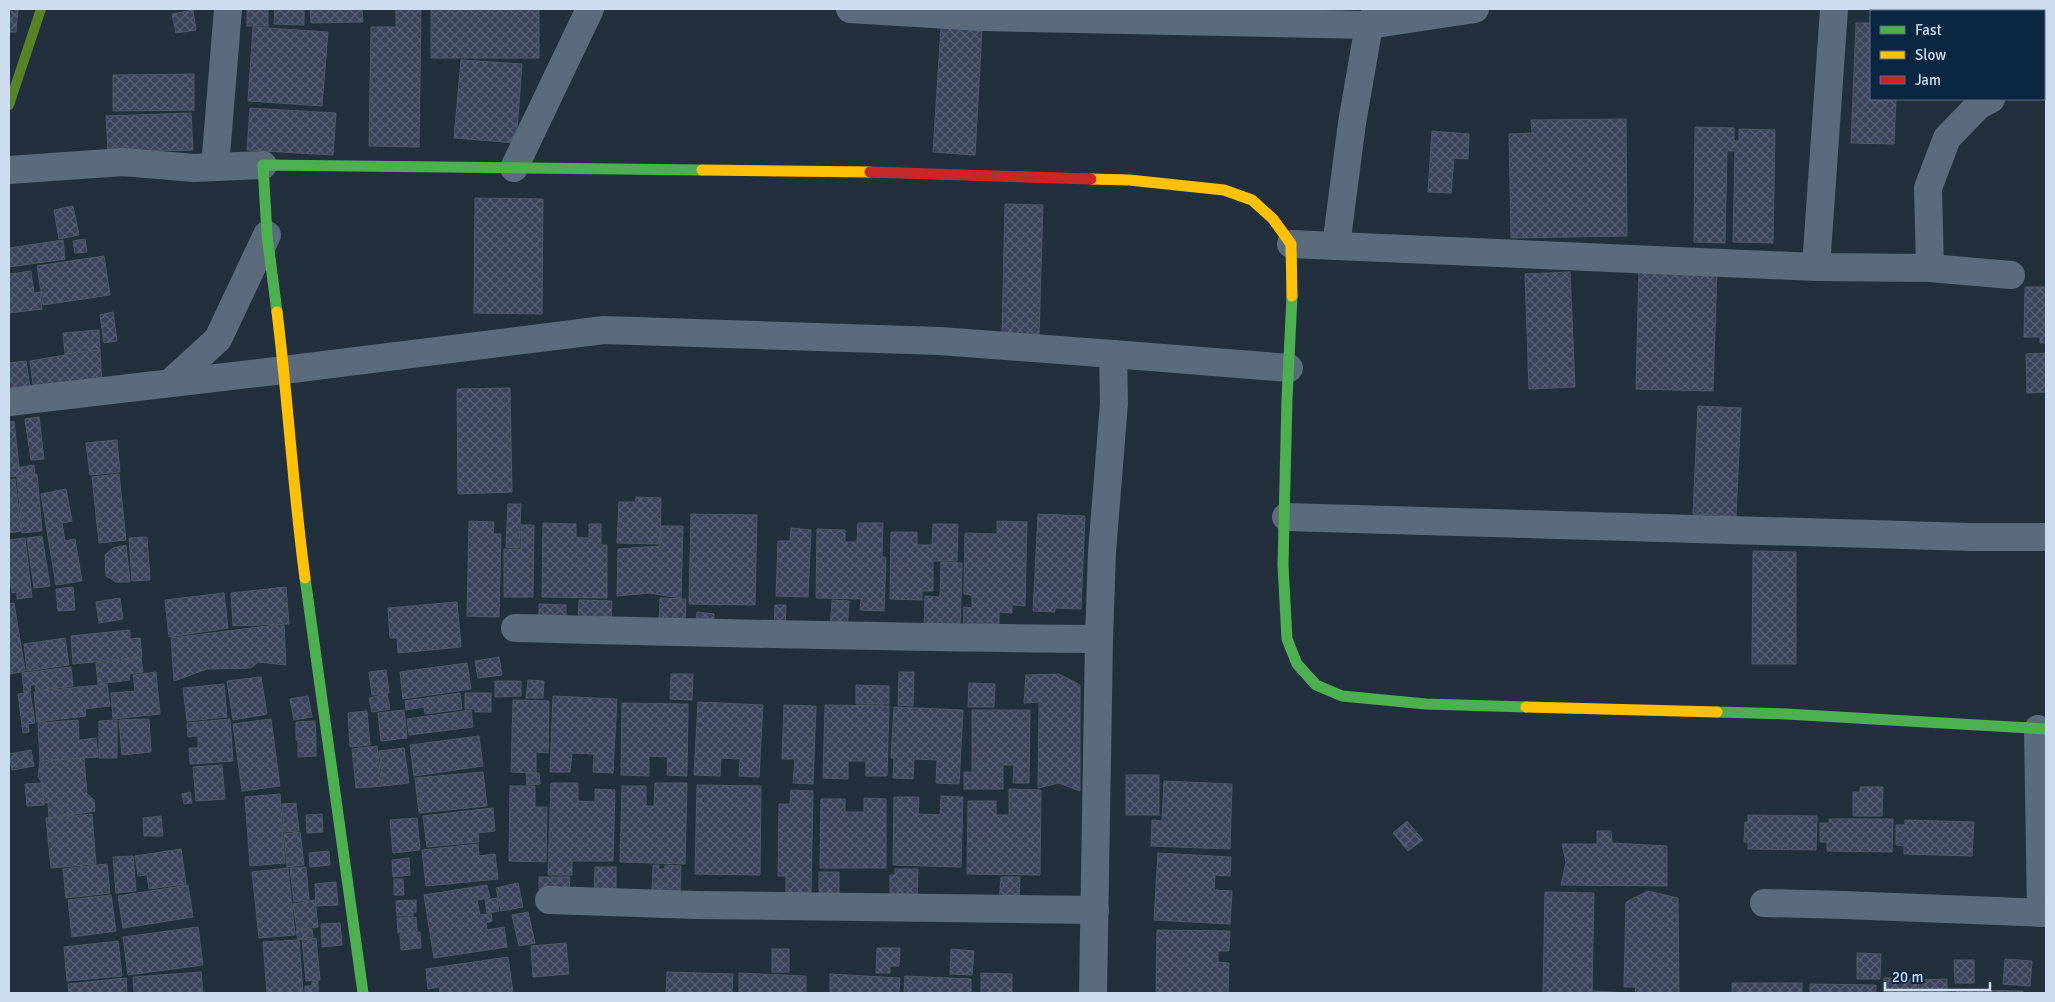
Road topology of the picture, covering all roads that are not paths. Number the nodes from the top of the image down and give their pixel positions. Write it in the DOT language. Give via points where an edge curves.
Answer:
graph roads {
  1 [pos="228,9"];
  2 [pos="590,9"];
  3 [pos="850,9"];
  4 [pos="1475,9"];
  5 [pos="1834,9"];
  6 [pos="1909,9"];
  7 [pos="1928,10"];
  8 [pos="1373,17"];
  9 [pos="1989,100"];
  10 [pos="263,165"];
  11 [pos="216,167"];
  12 [pos="514,168"];
  13 [pos="9,170"];
  14 [pos="266,235"];
  15 [pos="1290,244"];
  16 [pos="1336,246"];
  17 [pos="1816,267"];
  18 [pos="1930,268"];
  19 [pos="2010,275"];
  20 [pos="1113,354"];
  21 [pos="1289,368"];
  22 [pos="284,370"];
  23 [pos="170,383"];
  24 [pos="9,402"];
  25 [pos="1286,517"];
  26 [pos="2046,537"];
  27 [pos="515,628"];
  28 [pos="1099,639"];
  29 [pos="2042,729"];
  30 [pos="549,900"];
  31 [pos="1764,903"];
  32 [pos="1095,910"];
  33 [pos="2044,913"];
  34 [pos="363,993"];
  35 [pos="1093,993"];
  1 -- 11 [label="street"];
  2 -- 12 [label="street"];
  3 -- 8 [label="street" via="982,17"];
  4 -- 8 [label="street"];
  5 -- 17 [label="street"];
  6 -- 7 [label="street"];
  8 -- 16 [label="street" via="1352,123"];
  9 -- 18 [label="street" via="1978,106 1947,138 1928,188"];
  10 -- 11 [label="street"];
  10 -- 12 [label="street"];
  10 -- 14 [label="street"];
  11 -- 13 [label="street" via="123,162"];
  12 -- 15 [label="street" via="880,172 1129,180 1224,190 1252,200 1273,220"];
  14 -- 22 [label="street"];
  14 -- 23 [label="street" via="218,339"];
  15 -- 16 [label="street"];
  15 -- 21 [label="street" via="1294,281"];
  16 -- 17 [label="street"];
  17 -- 18 [label="street"];
  18 -- 19 [label="street"];
  20 -- 21 [label="street"];
  20 -- 22 [label="street" via="940,341 604,330"];
  20 -- 28 [label="street" via="1114,403 1102,552"];
  21 -- 25 [label="street"];
  22 -- 23 [label="street"];
  22 -- 34 [label="street" via="298,526"];
  23 -- 24 [label="street"];
  25 -- 26 [label="street"];
  25 -- 29 [label="street" via="1287,639 1297,664 1316,685 1342,696 1426,704 1786,714"];
  27 -- 28 [label="street" via="905,638"];
  28 -- 32 [label="street"];
  29 -- 33 [label="street"];
  30 -- 32 [label="street"];
  31 -- 33 [label="street"];
  32 -- 35 [label="street"];
}
